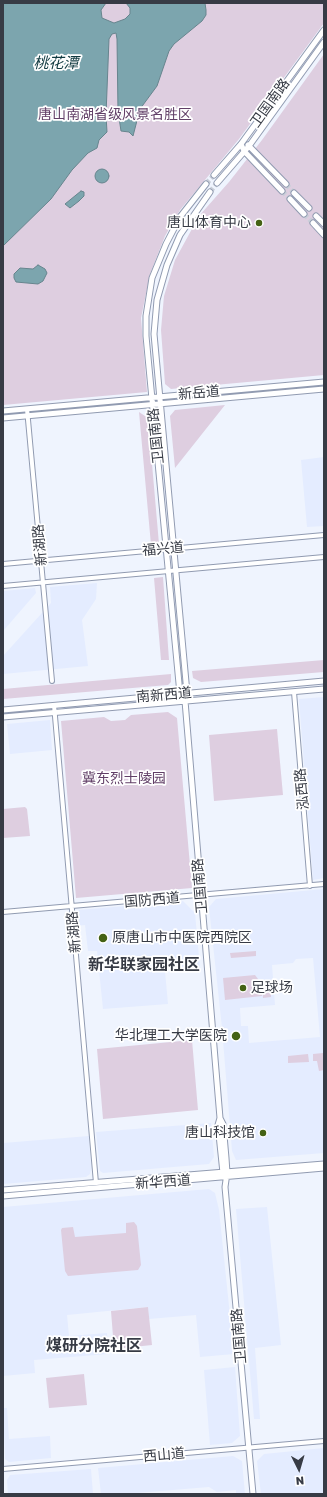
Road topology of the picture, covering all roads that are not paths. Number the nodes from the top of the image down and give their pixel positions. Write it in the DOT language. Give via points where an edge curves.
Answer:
graph roads {
  1 [pos="324,30"];
  2 [pos="324,42"];
  3 [pos="241,144"];
  4 [pos="249,146"];
  5 [pos="244,151"];
  6 [pos="214,175"];
  7 [pos="217,183"];
  8 [pos="206,184"];
  9 [pos="286,184"];
  10 [pos="282,191"];
  11 [pos="210,192"];
  12 [pos="294,193"];
  13 [pos="290,199"];
  14 [pos="309,208"];
  15 [pos="304,214"];
  16 [pos="316,216"];
  17 [pos="313,223"];
  18 [pos="324,224"];
  19 [pos="324,235"];
  20 [pos="324,382"];
  21 [pos="324,389"];
  22 [pos="152,397"];
  23 [pos="160,397"];
  24 [pos="160,404"];
  25 [pos="153,405"];
  26 [pos="27,409"];
  27 [pos="3,411"];
  28 [pos="28,416"];
  29 [pos="3,418"];
  30 [pos="324,535"];
  31 [pos="174,548"];
  32 [pos="167,549"];
  33 [pos="324,557"];
  34 [pos="41,561"];
  35 [pos="3,564"];
  36 [pos="168,570"];
  37 [pos="176,570"];
  38 [pos="43,583"];
  39 [pos="3,586"];
  40 [pos="52,681"];
  41 [pos="324,681"];
  42 [pos="324,689"];
  43 [pos="294,692"];
  44 [pos="187,693"];
  45 [pos="180,694"];
  46 [pos="185,701"];
  47 [pos="54,705"];
  48 [pos="3,710"];
  49 [pos="54,712"];
  50 [pos="3,717"];
  51 [pos="324,884"];
  52 [pos="310,886"];
  53 [pos="201,895"];
  54 [pos="72,906"];
  55 [pos="3,912"];
  56 [pos="324,1164"];
  57 [pos="324,1168"];
  58 [pos="225,1174"];
  59 [pos="96,1183"];
  60 [pos="3,1190"];
  61 [pos="3,1196"];
  62 [pos="324,1441"];
  63 [pos="249,1448"];
  64 [pos="3,1469"];
  65 [pos="253,1494"];
  1 -- 3 [label="main road, 卫国南路"];
  2 -- 4 [label="main road, 卫国南路"];
  3 -- 4 [label="main road"];
  3 -- 5 [label="main road"];
  3 -- 6 [label="main road, 卫国南路"];
  4 -- 5 [label="main road, 卫国南路"];
  4 -- 9 [label="main road"];
  5 -- 7 [label="main road, 卫国南路"];
  5 -- 10 [label="main road"];
  8 -- 22 [label="main road, 卫国南路" via="172,231 158,261 149,290 146,336"];
  11 -- 23 [label="main road, 卫国南路" via="180,235 167,264 157,300 155,346"];
  12 -- 14 [label="main road"];
  13 -- 15 [label="main road"];
  16 -- 18 [label="main road"];
  17 -- 19 [label="main road"];
  20 -- 23 [label="main road, 新岳道"];
  21 -- 24 [label="main road, 新岳道"];
  22 -- 23 [label="main road, 新岳道"];
  22 -- 25 [label="main road, 卫国南路"];
  22 -- 26 [label="main road, 新岳道"];
  23 -- 24 [label="main road, 卫国南路"];
  24 -- 25 [label="main road, 新岳道"];
  24 -- 31 [label="main road, 卫国南路"];
  25 -- 28 [label="main road, 新岳道"];
  25 -- 32 [label="main road, 卫国南路"];
  26 -- 27 [label="main road, 新岳道"];
  26 -- 28 [label="street, 新湖路"];
  28 -- 29 [label="main road, 新岳道"];
  28 -- 34 [label="street, 新湖路"];
  30 -- 31 [label="street, 福兴道"];
  31 -- 32 [label="street, 福兴道"];
  31 -- 37 [label="main road, 卫国南路"];
  32 -- 34 [label="street, 福兴道"];
  32 -- 36 [label="main road, 卫国南路"];
  33 -- 37 [label="street, 福兴道"];
  34 -- 35 [label="street, 福兴道"];
  34 -- 38 [label="street, 新湖路"];
  36 -- 37 [label="street, 福兴道"];
  36 -- 38 [label="street, 福兴道"];
  36 -- 45 [label="main road, 卫国南路"];
  37 -- 44 [label="main road, 卫国南路"];
  38 -- 39 [label="street, 福兴道"];
  38 -- 40 [label="street, 新湖路"];
  41 -- 44 [label="main road, 南新西道"];
  42 -- 43 [label="main road, 南新西道"];
  43 -- 46 [label="main road, 南新西道"];
  43 -- 52 [label="street, 泓西路"];
  44 -- 45 [label="main road, 南新西道"];
  44 -- 46 [label="main road, 卫国南路"];
  45 -- 46 [label="main road"];
  45 -- 47 [label="main road, 南新西道"];
  46 -- 49 [label="main road, 南新西道"];
  46 -- 53 [label="main road, 卫国南路"];
  47 -- 48 [label="main road, 南新西道"];
  47 -- 49 [label="street, 新湖路"];
  49 -- 50 [label="main road, 南新西道"];
  49 -- 54 [label="street, 新湖路"];
  51 -- 52 [label="street, 国防西道"];
  52 -- 53 [label="street, 国防西道"];
  53 -- 54 [label="street, 国防西道"];
  53 -- 58 [label="main road, 卫国南路" via="220,1118 223,1124"];
  54 -- 55 [label="street, 国防西道"];
  54 -- 59 [label="street, 新湖路"];
  56 -- 58 [label="main road, 新华西道"];
  57 -- 58 [label="main road, 新华西道"];
  58 -- 59 [label="main road, 新华西道"];
  58 -- 61 [label="main road, 新华西道"];
  58 -- 63 [label="main road, 卫国南路"];
  59 -- 60 [label="main road, 新华西道"];
  62 -- 63 [label="street, 西山道"];
  63 -- 64 [label="street, 西山道"];
  63 -- 65 [label="main road, 卫国南路"];
}
